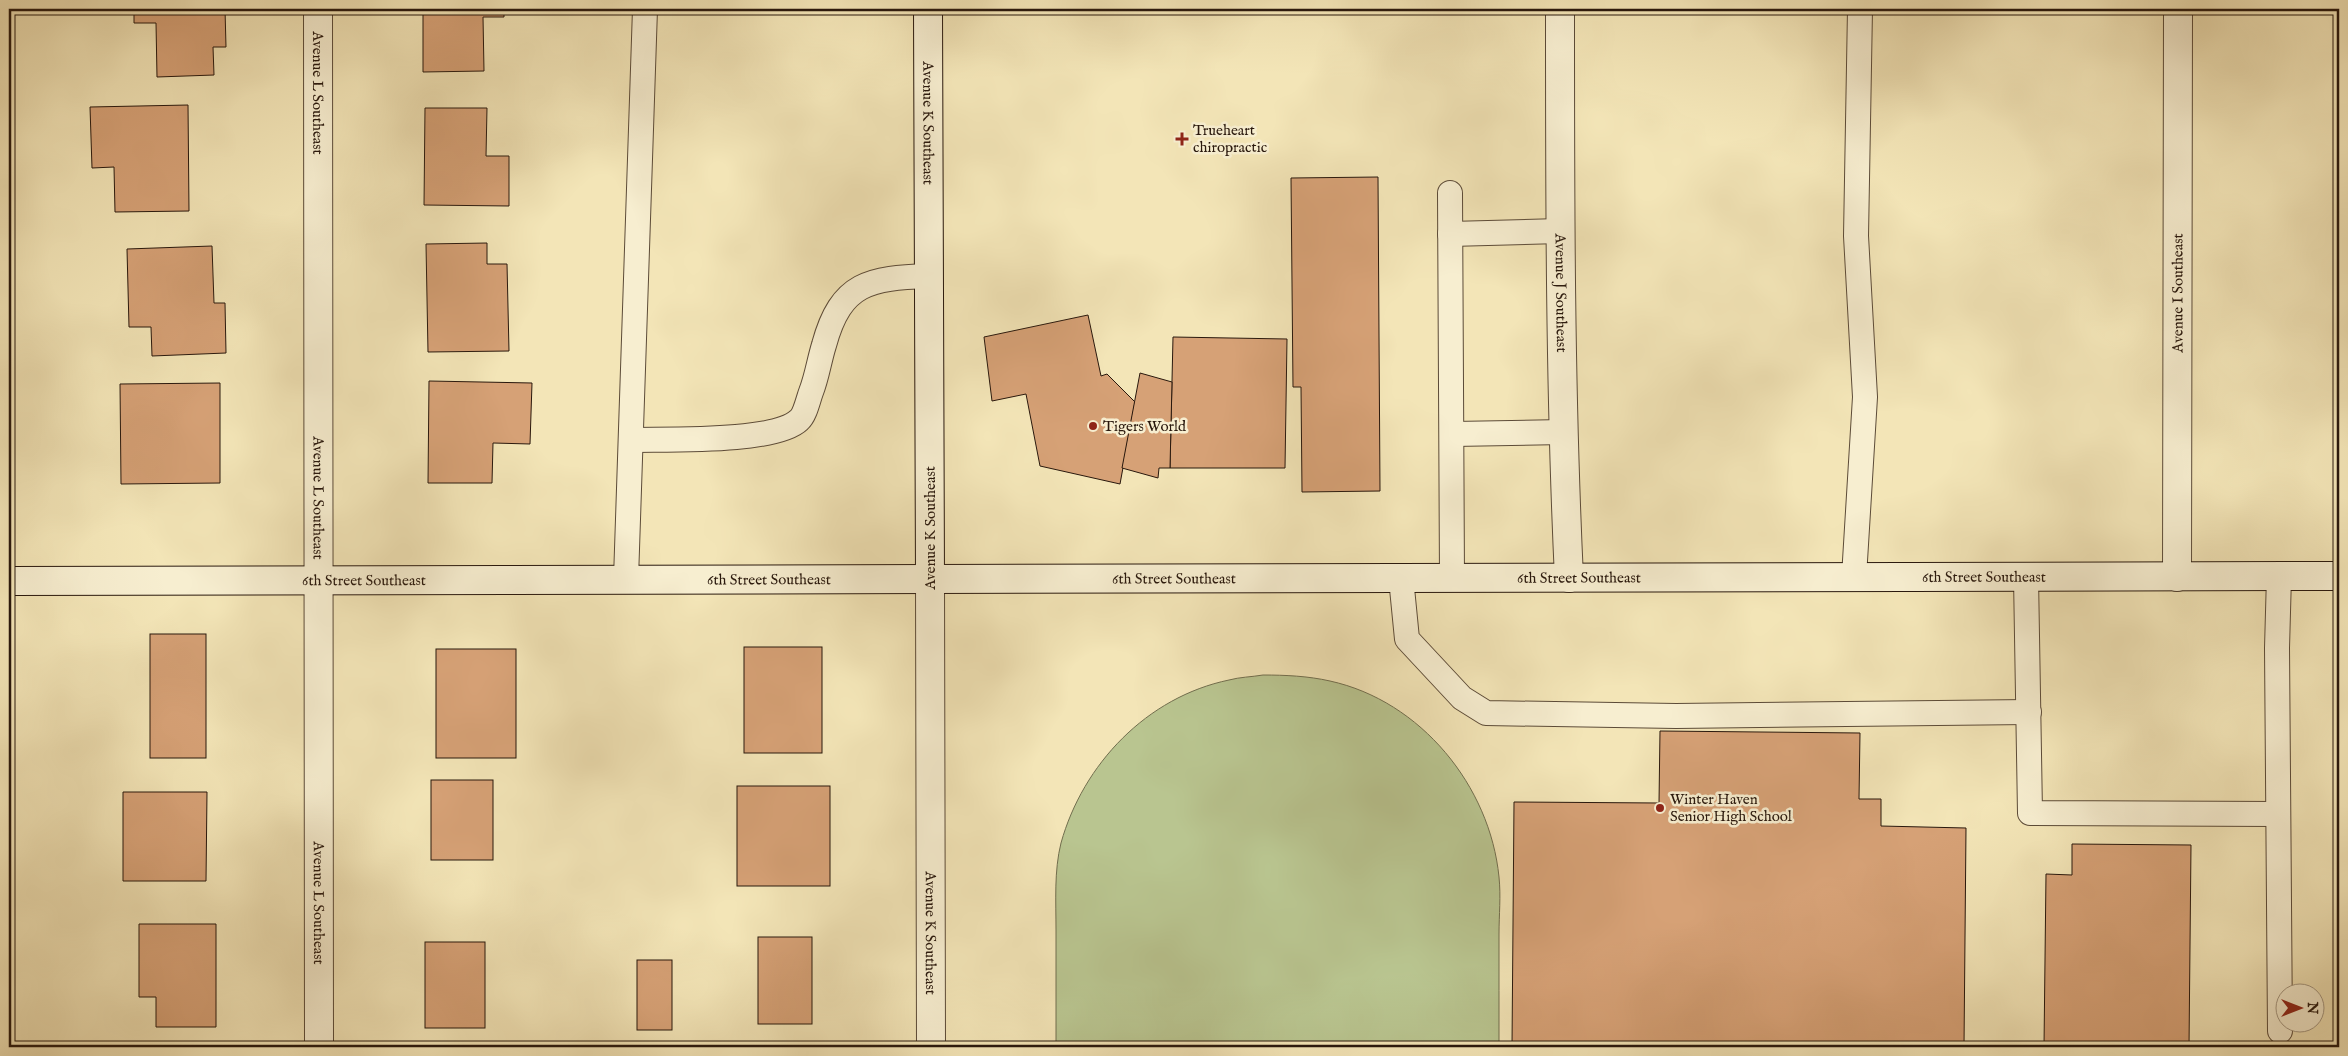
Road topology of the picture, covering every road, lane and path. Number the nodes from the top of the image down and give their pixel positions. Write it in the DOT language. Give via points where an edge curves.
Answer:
graph roads {
  1 [pos="318,9"];
  2 [pos="645,9"];
  3 [pos="928,9"];
  4 [pos="1560,9"];
  5 [pos="1860,9"];
  6 [pos="2178,9"];
  7 [pos="1450,193"];
  8 [pos="1560,231"];
  9 [pos="1450,234"];
  10 [pos="929,276"];
  11 [pos="1564,432"];
  12 [pos="1453,434"];
  13 [pos="631,440"];
  14 [pos="2279,576"];
  15 [pos="2339,576"];
  16 [pos="1854,577"];
  17 [pos="2026,577"];
  18 [pos="2177,577"];
  19 [pos="1401,578"];
  20 [pos="1452,578"];
  21 [pos="1569,578"];
  22 [pos="626,579"];
  23 [pos="930,579"];
  24 [pos="319,580"];
  25 [pos="9,581"];
  26 [pos="2029,712"];
  27 [pos="2278,814"];
  28 [pos="2280,984"];
  29 [pos="319,1047"];
  30 [pos="930,1047"];
  1 -- 24 [label="street, Avenue L Southeast"];
  2 -- 13 [label="lane"];
  3 -- 10 [label="street, Avenue K Southeast"];
  4 -- 8 [label="street, Avenue J Southeast"];
  5 -- 16 [label="lane" via="1856,236 1865,397"];
  6 -- 18 [label="street, Avenue I Southeast"];
  7 -- 9 [label="lane"];
  8 -- 9 [label="lane"];
  8 -- 11 [label="street, Avenue J Southeast"];
  9 -- 12 [label="lane"];
  10 -- 13 [label="lane" via="885,279 862,285 844,300 832,319 800,420 780,431 748,436"];
  10 -- 23 [label="street, Avenue K Southeast"];
  11 -- 12 [label="lane"];
  11 -- 21 [label="street, Avenue J Southeast"];
  12 -- 20 [label="lane"];
  13 -- 22 [label="lane"];
  14 -- 15 [label="street, 6th Street Southeast"];
  14 -- 18 [label="street, 6th Street Southeast"];
  14 -- 27 [label="lane"];
  16 -- 17 [label="street, 6th Street Southeast"];
  16 -- 21 [label="street, 6th Street Southeast"];
  17 -- 18 [label="street, 6th Street Southeast"];
  17 -- 26 [label="lane"];
  19 -- 20 [label="street, 6th Street Southeast"];
  19 -- 23 [label="street, 6th Street Southeast"];
  19 -- 26 [label="lane" via="1407,639 1462,698 1486,713 1676,716"];
  20 -- 21 [label="street, 6th Street Southeast"];
  22 -- 23 [label="street, 6th Street Southeast"];
  22 -- 24 [label="street, 6th Street Southeast"];
  23 -- 30 [label="street, Avenue K Southeast"];
  24 -- 25 [label="street, 6th Street Southeast"];
  24 -- 29 [label="street, Avenue L Southeast"];
  26 -- 27 [label="lane" via="2030,813"];
  27 -- 28 [label="lane"];
}
